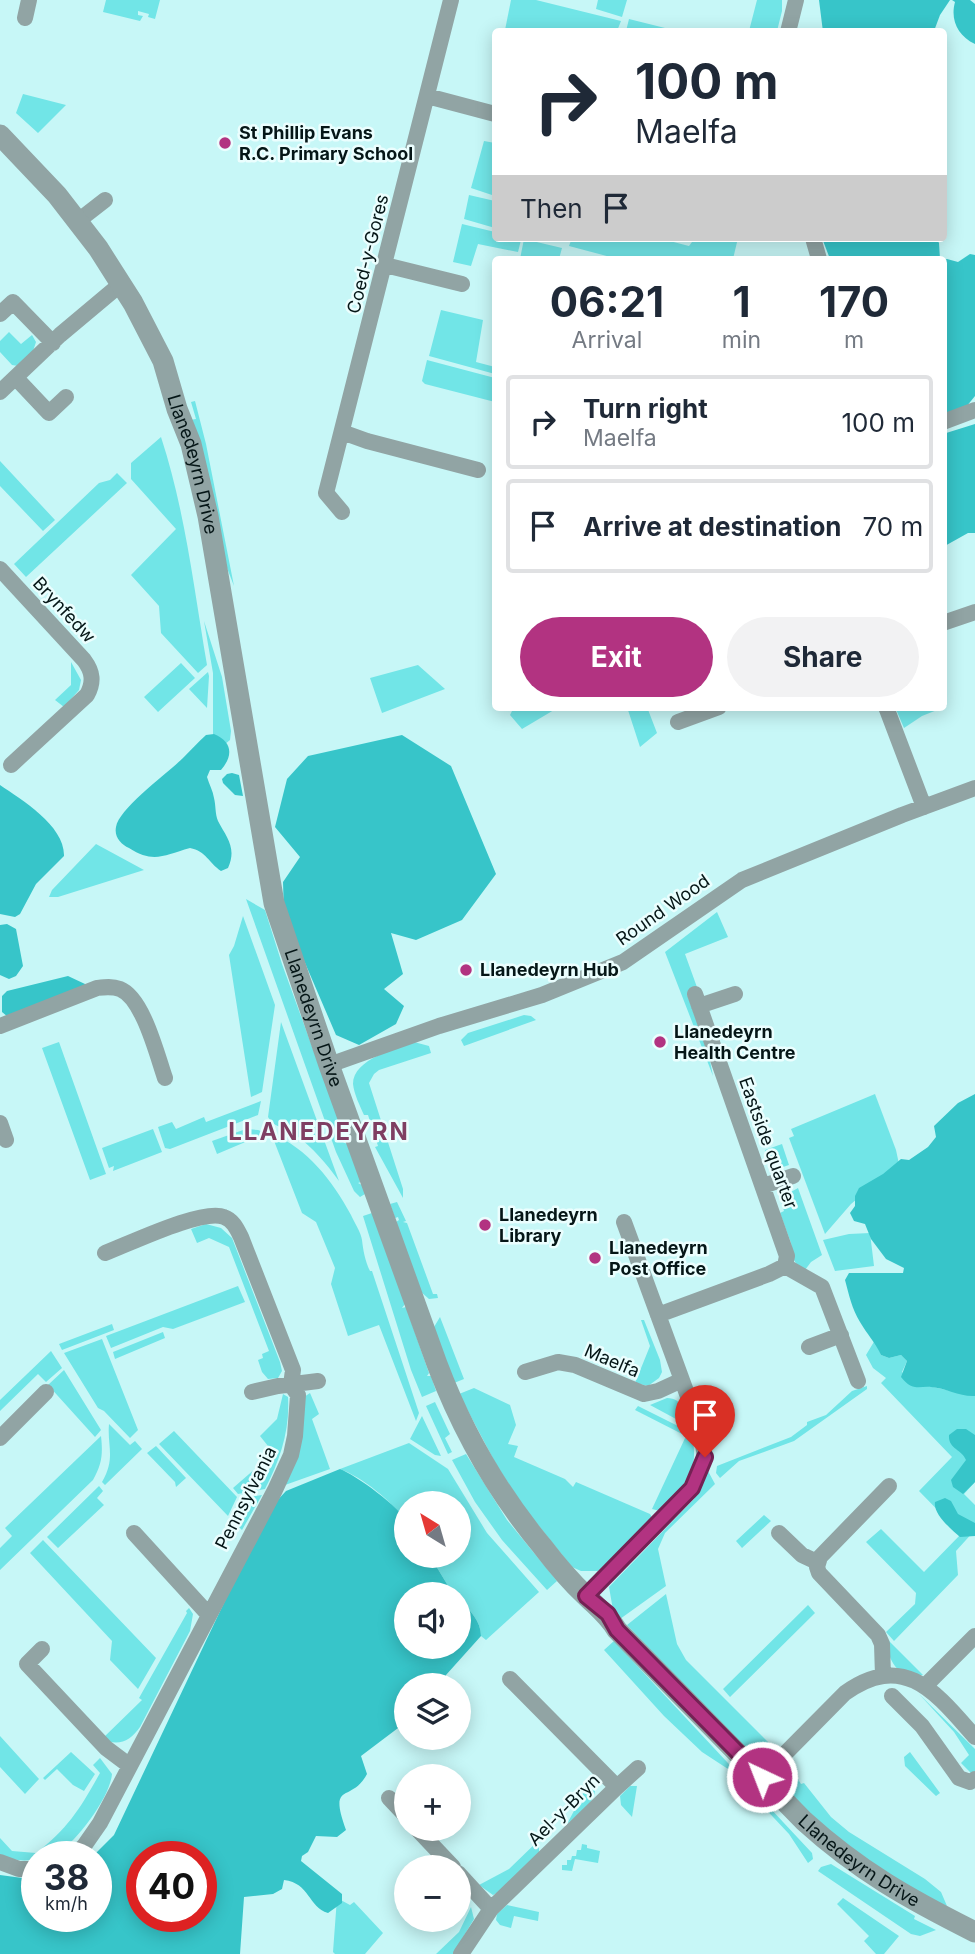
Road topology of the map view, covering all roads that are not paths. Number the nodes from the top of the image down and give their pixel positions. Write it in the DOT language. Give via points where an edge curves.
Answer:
graph roads {
  1 [pos="29,0"];
  2 [pos="451,0"];
  3 [pos="796,0"];
  4 [pos="25,18"];
  5 [pos="789,28"];
  6 [pos="427,96"];
  7 [pos="492,113"];
  8 [pos="0,135"];
  9 [pos="105,200"];
  10 [pos="78,221"];
  11 [pos="385,265"];
  12 [pos="121,283"];
  13 [pos="462,284"];
  14 [pos="0,314"];
  15 [pos="53,343"];
  16 [pos="16,378"];
  17 [pos="0,392"];
  18 [pos="66,397"];
  19 [pos="975,410"];
  20 [pos="947,420"];
  21 [pos="342,432"];
  22 [pos="478,470"];
  23 [pos="342,512"];
  24 [pos="2,574"];
  25 [pos="975,612"];
  26 [pos="947,622"];
  27 [pos="708,711"];
  28 [pos="888,711"];
  29 [pos="678,722"];
  30 [pos="11,765"];
  31 [pos="975,788"];
  32 [pos="924,807"];
  33 [pos="735,994"];
  34 [pos="0,1026"];
  35 [pos="329,1065"];
  36 [pos="165,1078"];
  37 [pos="0,1123"];
  38 [pos="6,1140"];
  39 [pos="793,1176"];
  40 [pos="762,1186"];
  41 [pos="624,1222"];
  42 [pos="105,1253"];
  43 [pos="785,1266"];
  44 [pos="658,1315"];
  45 [pos="841,1335"];
  46 [pos="809,1347"];
  47 [pos="525,1372"];
  48 [pos="682,1380"];
  49 [pos="318,1381"];
  50 [pos="858,1381"];
  51 [pos="291,1385"];
  52 [pos="46,1392"];
  53 [pos="252,1392"];
  54 [pos="0,1438"];
  55 [pos="889,1486"];
  56 [pos="134,1533"];
  57 [pos="779,1533"];
  58 [pos="817,1562"];
  59 [pos="586,1596"];
  60 [pos="208,1614"];
  61 [pos="975,1636"];
  62 [pos="42,1649"];
  63 [pos="883,1675"];
  64 [pos="510,1679"];
  65 [pos="926,1685"];
  66 [pos="892,1696"];
  67 [pos="975,1737"];
  68 [pos="130,1766"];
  69 [pos="638,1768"];
  70 [pos="762,1777"];
  71 [pos="975,1779"];
  72 [pos="617,1787"];
  73 [pos="389,1798"];
  74 [pos="394,1803"];
  75 [pos="87,1841"];
  76 [pos="428,1841"];
  77 [pos="442,1855"];
  78 [pos="0,1862"];
  79 [pos="21,1869"];
  80 [pos="471,1887"];
  81 [pos="491,1909"];
  82 [pos="975,1932"];
  83 [pos="461,1954"];
  1 -- 4 [label="street"];
  2 -- 6 [label="street, Coed-y-Gores"];
  3 -- 5 [label="street"];
  6 -- 7 [label="street"];
  6 -- 11 [label="street, Coed-y-Gores"];
  8 -- 10 [label="street, Llanedeyrn Drive"];
  9 -- 10 [label="street"];
  10 -- 12 [label="street, Llanedeyrn Drive"];
  11 -- 13 [label="street"];
  11 -- 21 [label="street, Coed-y-Gores"];
  12 -- 15 [label="street"];
  12 -- 35 [label="street, Llanedeyrn Drive" via="163,361 191,444 208,516 274,903"];
  14 -- 15 [label="street" via="13,302"];
  15 -- 16 [label="street"];
  16 -- 17 [label="street"];
  16 -- 18 [label="street" via="49,413"];
  19 -- 20 [label="street"];
  21 -- 22 [label="street"];
  21 -- 23 [label="street, Coed-y-Gores" via="326,493"];
  24 -- 30 [label="street, Brynfedw" via="84,660 92,677 87,695"];
  25 -- 26 [label="street"];
  27 -- 29 [label="street"];
  28 -- 32 [label="street"];
  31 -- 32 [label="street, Round Wood"];
  32 -- 35 [label="street, Round Wood" via="742,880 623,962 542,995"];
  33 -- 40 [label="street, Eastside quarter" via="697,1000"];
  34 -- 36 [label="street" via="97,988 121,990 140,1011"];
  35 -- 59 [label="street, Llanedeyrn Drive" via="458,1414 518,1517"];
  37 -- 38 [label="street"];
  39 -- 40 [label="street"];
  40 -- 43 [label="street, Eastside quarter" via="787,1256"];
  41 -- 44 [label="street"];
  42 -- 51 [label="street, Pennsylvania" via="203,1215 225,1217 241,1237 293,1370"];
  43 -- 44 [label="street"];
  43 -- 45 [label="street" via="822,1286"];
  44 -- 48 [label="street"];
  45 -- 46 [label="street"];
  45 -- 50 [label="street"];
  47 -- 48 [label="street, Maelfa" via="558,1362 575,1364 644,1395"];
  48 -- 59 [label="street" via="705,1457 692,1488"];
  49 -- 51 [label="street"];
  51 -- 53 [label="street"];
  51 -- 60 [label="street, Pennsylvania" via="298,1395 298,1414 291,1455"];
  52 -- 54 [label="street"];
  55 -- 58 [label="street"];
  56 -- 60 [label="street"];
  57 -- 58 [label="street" via="802,1555"];
  58 -- 63 [label="street" via="819,1573 878,1635"];
  59 -- 70 [label="street, Llanedeyrn Drive"];
  60 -- 68 [label="street, Pennsylvania"];
  61 -- 65 [label="street"];
  62 -- 68 [label="street" via="27,1664 106,1748"];
  63 -- 65 [label="street"];
  63 -- 70 [label="street" via="845,1693"];
  64 -- 72 [label="street, Ael-y-Bryn"];
  65 -- 67 [label="street"];
  66 -- 71 [label="street" via="922,1726 959,1778"];
  68 -- 75 [label="street, Pennsylvania"];
  69 -- 72 [label="street"];
  70 -- 82 [label="street, Llanedeyrn Drive" via="850,1860"];
  72 -- 81 [label="street, Ael-y-Bryn"];
  73 -- 74 [label="street"];
  76 -- 77 [label="street"];
  78 -- 79 [label="street"];
  80 -- 81 [label="street"];
  81 -- 83 [label="street, Ael-y-Bryn"];
}
